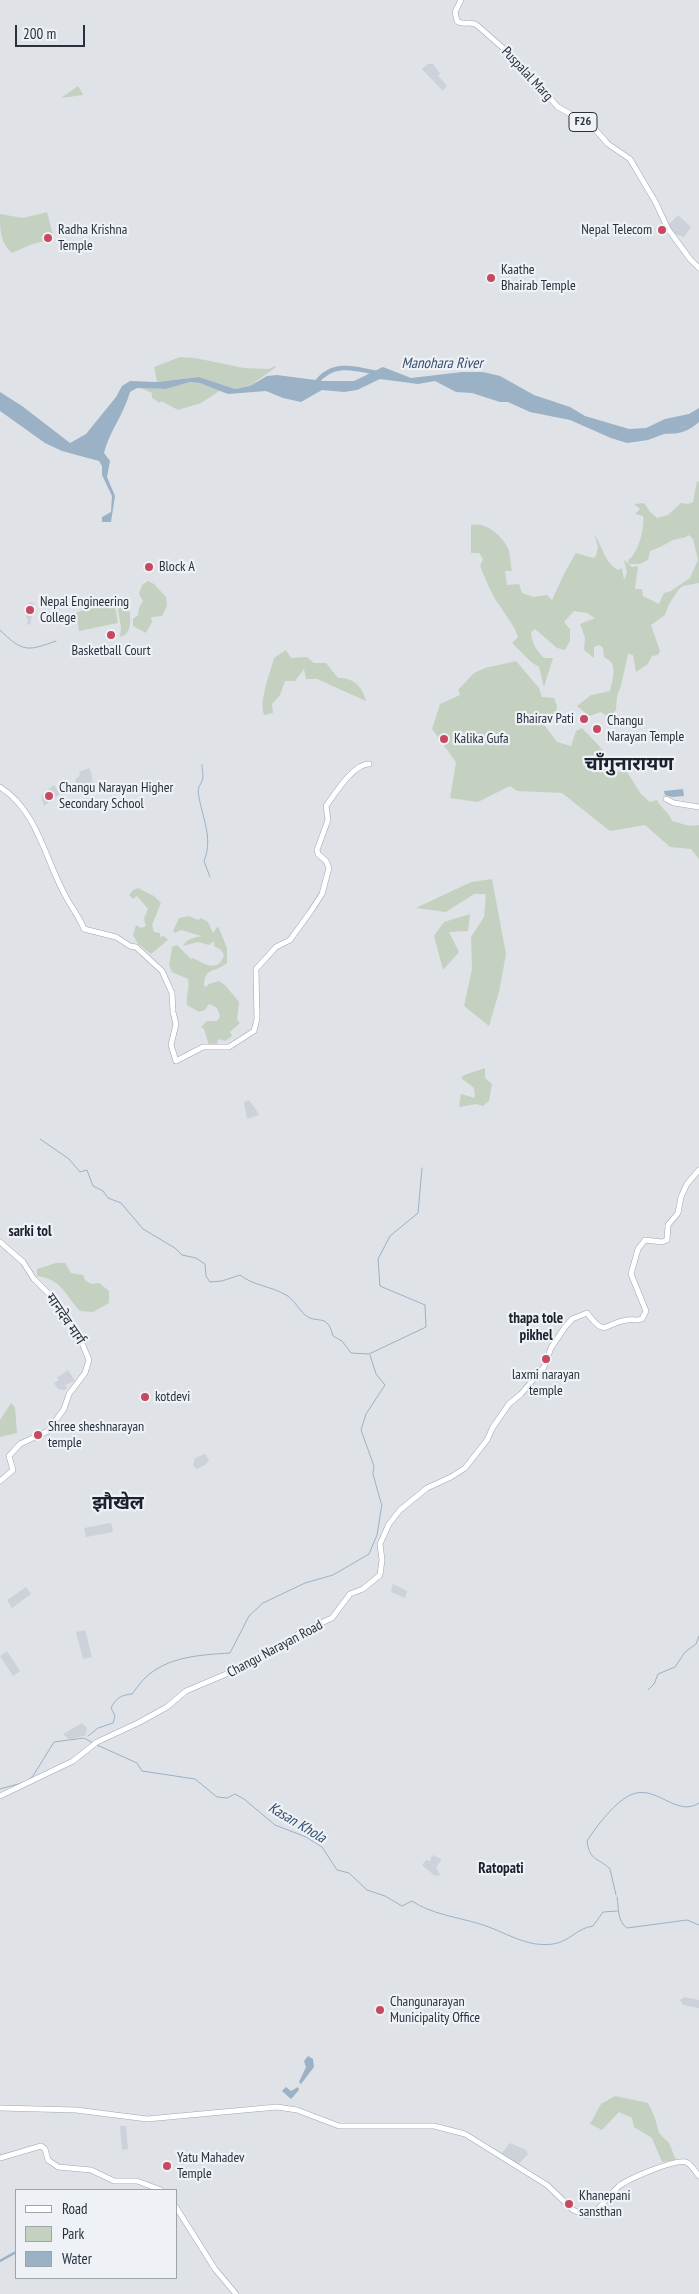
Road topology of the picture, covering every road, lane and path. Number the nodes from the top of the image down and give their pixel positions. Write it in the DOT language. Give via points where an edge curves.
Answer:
graph roads {
  1 [pos="461,0"];
  2 [pos="699,268"];
  3 [pos="369,764"];
  4 [pos="0,787"];
  5 [pos="666,799"];
  6 [pos="699,807"];
  7 [pos="699,1170"];
  8 [pos="0,1242"];
  9 [pos="0,1481"];
  10 [pos="0,1796"];
  11 [pos="0,2108"];
  12 [pos="0,2158"];
  13 [pos="699,2176"];
  14 [pos="158,2189"];
  15 [pos="178,2210"];
  16 [pos="236,2294"];
  1 -- 2 [label="main road, Puspalal Marg / F26" via="455,12 457,21 472,22 478,26 512,56 558,107 592,127 608,144 630,159 668,229"];
  3 -- 4 [label="main road" via="359,766 326,806 328,820 317,850 329,868 322,894 290,940 276,947 256,969 257,1019 254,1031 228,1047 202,1047 176,1061 171,1046 176,1024 173,996 165,974 136,947 116,937 84,929 33,826 18,802"];
  5 -- 6 [label="main road"];
  7 -- 10 [label="main road, Changu Narayan Road" via="687,1184 678,1213 668,1225 667,1240 645,1240 638,1249 631,1274 646,1311 642,1319 626,1320 604,1328 597,1326 587,1313 572,1319 551,1348 544,1367 522,1394 508,1404 487,1440 466,1465 451,1477 418,1494 389,1524 380,1544 382,1560 377,1579 352,1593 330,1620 301,1632 256,1661 186,1691 167,1707 95,1744 73,1761"];
  8 -- 9 [label="main road, मानदेव मार्ग" via="23,1262 34,1279 51,1295 74,1327 89,1363 48,1431 12,1451 9,1456 13,1470"];
  11 -- 13 [label="main road" via="76,2110 147,2119 277,2107 297,2110 339,2126 434,2126 471,2138 547,2185 575,2212 588,2216 620,2186 677,2162 688,2163"];
  12 -- 14 [label="main road" via="41,2146 48,2160 58,2167 91,2170 114,2180 137,2182"];
  15 -- 16 [label="main road" via="215,2269"];
}
